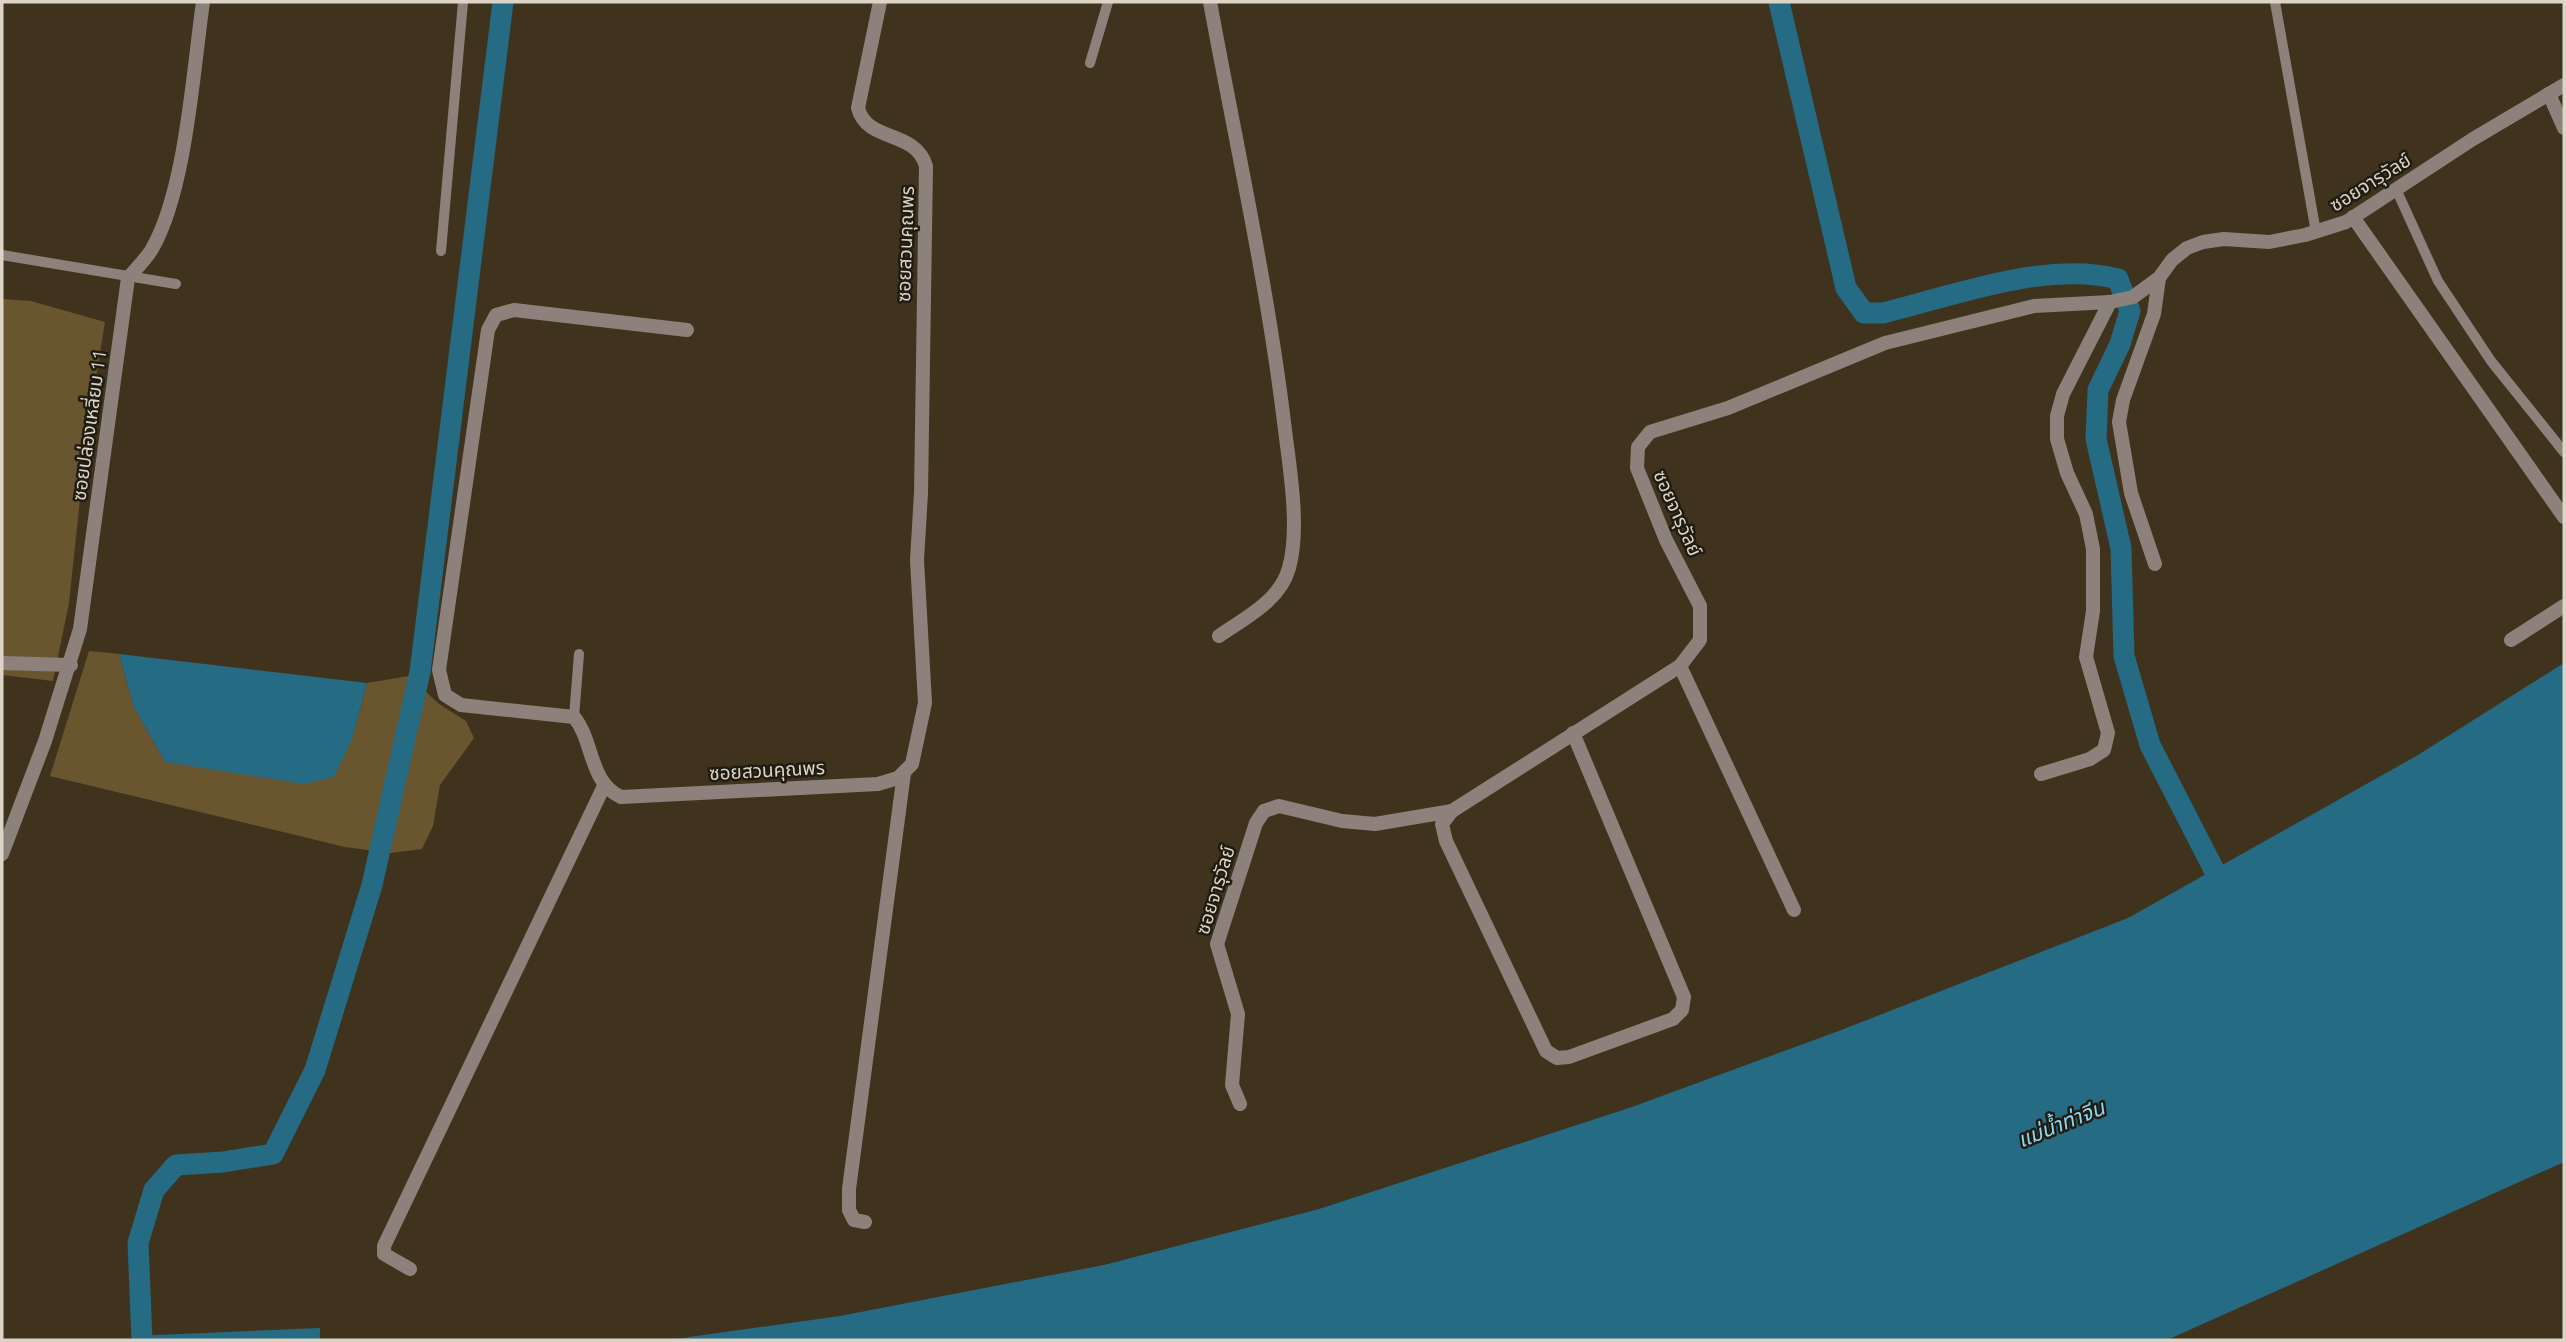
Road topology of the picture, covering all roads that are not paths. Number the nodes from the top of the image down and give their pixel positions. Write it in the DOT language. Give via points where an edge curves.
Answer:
graph roads {
  1 [pos="203,2"];
  2 [pos="463,2"];
  3 [pos="880,2"];
  4 [pos="1108,2"];
  5 [pos="1210,2"];
  6 [pos="2274,2"];
  7 [pos="1090,63"];
  8 [pos="2564,85"];
  9 [pos="2549,94"];
  10 [pos="2564,128"];
  11 [pos="2396,189"];
  12 [pos="2353,217"];
  13 [pos="2316,232"];
  14 [pos="441,251"];
  15 [pos="2,255"];
  16 [pos="128,278"];
  17 [pos="2160,278"];
  18 [pos="176,284"];
  19 [pos="2110,302"];
  20 [pos="687,330"];
  21 [pos="2564,452"];
  22 [pos="2564,517"];
  23 [pos="2155,564"];
  24 [pos="2564,606"];
  25 [pos="1219,636"];
  26 [pos="2511,640"];
  27 [pos="579,654"];
  28 [pos="2,663"];
  29 [pos="71,665"];
  30 [pos="1680,666"];
  31 [pos="574,717"];
  32 [pos="1573,733"];
  33 [pos="904,774"];
  34 [pos="2041,774"];
  35 [pos="604,786"];
  36 [pos="1452,811"];
  37 [pos="2,853"];
  38 [pos="1794,910"];
  39 [pos="1240,1104"];
  40 [pos="865,1222"];
  41 [pos="410,1269"];
  1 -- 16 [label="street" via="169,212 152,250"];
  2 -- 14 [label="lane"];
  3 -- 33 [label="street, ซอยสวนคุณพร" via="858,108 861,119 922,152 926,166 917,560 925,703 912,764"];
  4 -- 7 [label="lane"];
  5 -- 25 [label="street" via="1278,373 1291,473 1289,570 1271,600"];
  6 -- 13 [label="lane"];
  8 -- 9 [label="street, ซอยจารุวัลย์"];
  9 -- 10 [label="street"];
  9 -- 11 [label="street, ซอยจารุวัลย์"];
  11 -- 12 [label="street, ซอยจารุวัลย์"];
  11 -- 21 [label="lane" via="2438,281 2491,361"];
  12 -- 13 [label="street, ซอยจารุวัลย์"];
  12 -- 22 [label="street"];
  13 -- 17 [label="street, ซอยจารุวัลย์" via="2269,242 2203,242 2172,260"];
  15 -- 16 [label="lane"];
  16 -- 18 [label="lane"];
  16 -- 29 [label="street, ซอยปล่องเหลี่ยม 11" via="80,629"];
  17 -- 19 [label="street, ซอยจารุวัลย์" via="2133,297"];
  17 -- 23 [label="street" via="2154,314 2119,422 2131,493"];
  19 -- 30 [label="street, ซอยจารุวัลย์" via="2034,306 1885,343 1728,408 1650,432 1638,447 1637,468 1666,540 1700,606 1700,640"];
  19 -- 34 [label="street" via="2063,394 2057,416 2057,439 2086,514 2093,549 2093,611 2086,657 2108,733 2104,750 2090,759"];
  20 -- 31 [label="street" via="514,310 496,315 488,331 439,670 445,695 461,705"];
  24 -- 26 [label="street"];
  27 -- 31 [label="lane"];
  28 -- 29 [label="street"];
  29 -- 37 [label="street, ซอยปล่องเหลี่ยม 11"];
  30 -- 32 [label="street, ซอยจารุวัลย์"];
  30 -- 38 [label="street"];
  31 -- 35 [label="street" via="584,729"];
  32 -- 36 [label="street, ซอยจารุวัลย์"];
  32 -- 36 [label="street" via="1684,997 1682,1010 1673,1019 1569,1057 1557,1058 1546,1051 1446,841 1442,824"];
  33 -- 35 [label="street, ซอยสวนคุณพร" via="878,784 621,797"];
  33 -- 40 [label="street" via="849,1189 849,1210 854,1220"];
  35 -- 41 [label="street" via="384,1245 384,1254 391,1261"];
  36 -- 39 [label="street, ซอยจารุวัลย์" via="1375,824 1279,806 1264,811 1256,823 1217,944 1238,1014 1232,1085"];
}
